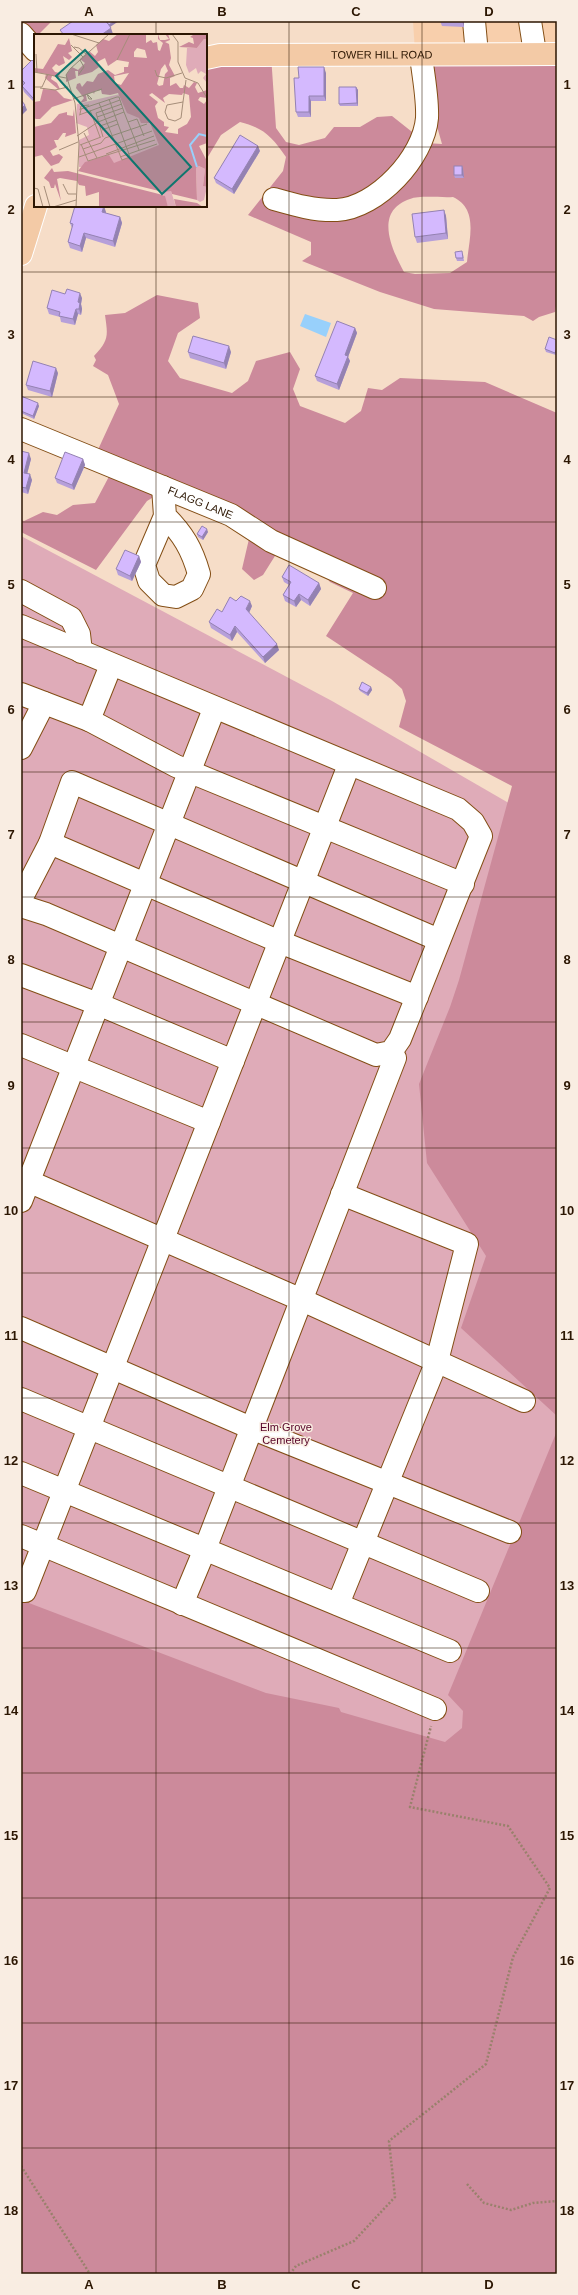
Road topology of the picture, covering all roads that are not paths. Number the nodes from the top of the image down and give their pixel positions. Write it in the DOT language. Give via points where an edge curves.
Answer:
graph roads {
  1 [pos="474,21"];
  2 [pos="530,21"];
  3 [pos="21,34"];
  4 [pos="34,49"];
  5 [pos="535,53"];
  6 [pos="477,54"];
  7 [pos="557,54"];
  8 [pos="422,55"];
  9 [pos="207,58"];
  10 [pos="274,200"];
  11 [pos="36,207"];
  12 [pos="22,244"];
  13 [pos="21,429"];
  14 [pos="163,487"];
  15 [pos="164,516"];
  16 [pos="375,588"];
  17 [pos="21,591"];
  18 [pos="21,626"];
  19 [pos="80,652"];
  20 [pos="111,665"];
  21 [pos="21,694"];
  22 [pos="44,703"];
  23 [pos="214,708"];
  24 [pos="89,720"];
  25 [pos="21,748"];
  26 [pos="350,765"];
  27 [pos="189,772"];
  28 [pos="169,824"];
  29 [pos="325,827"];
  30 [pos="50,843"];
  31 [pos="304,881"];
  32 [pos="146,883"];
  33 [pos="463,884"];
  34 [pos="21,899"];
  35 [pos="21,906"];
  36 [pos="439,940"];
  37 [pos="280,942"];
  38 [pos="121,946"];
  39 [pos="21,975"];
  40 [pos="417,996"];
  41 [pos="98,1004"];
  42 [pos="256,1004"];
  43 [pos="21,1045"];
  44 [pos="391,1052"];
  45 [pos="233,1061"];
  46 [pos="74,1066"];
  47 [pos="209,1122"];
  48 [pos="25,1179"];
  49 [pos="342,1194"];
  50 [pos="21,1201"];
  51 [pos="164,1238"];
  52 [pos="302,1300"];
  53 [pos="21,1328"];
  54 [pos="437,1361"];
  55 [pos="113,1366"];
  56 [pos="21,1399"];
  57 [pos="524,1401"];
  58 [pos="89,1428"];
  59 [pos="252,1428"];
  60 [pos="21,1473"];
  61 [pos="388,1483"];
  62 [pos="228,1488"];
  63 [pos="64,1491"];
  64 [pos="510,1532"];
  65 [pos="21,1536"];
  66 [pos="362,1543"];
  67 [pos="43,1545"];
  68 [pos="205,1549"];
  69 [pos="21,1591"];
  70 [pos="478,1592"];
  71 [pos="182,1604"];
  72 [pos="338,1604"];
  73 [pos="450,1651"];
  74 [pos="435,1709"];
  1 -- 6 [label="street"];
  2 -- 5 [label="street"];
  3 -- 4 [label="street"];
  5 -- 6 [label="main road, TOWER HILL ROAD"];
  5 -- 7 [label="main road, TOWER HILL ROAD"];
  6 -- 8 [label="main road, TOWER HILL ROAD"];
  8 -- 9 [label="main road, TOWER HILL ROAD" via="220,55"];
  8 -- 10 [label="street" via="427,119 417,151 397,176 367,201 338,210 307,208"];
  11 -- 12 [label="main road"];
  13 -- 14 [label="street, FLAGG LANE"];
  14 -- 15 [label="street"];
  14 -- 16 [label="street, FLAGG LANE" via="231,515 271,541"];
  17 -- 19 [label="street" via="72,618 79,634"];
  18 -- 19 [label="street"];
  19 -- 20 [label="street"];
  20 -- 23 [label="street"];
  20 -- 24 [label="street"];
  21 -- 22 [label="street"];
  22 -- 24 [label="street"];
  22 -- 25 [label="street"];
  23 -- 26 [label="street"];
  23 -- 27 [label="street"];
  24 -- 27 [label="street"];
  26 -- 29 [label="street"];
  26 -- 33 [label="street" via="458,809 473,822 480,836"];
  27 -- 28 [label="street"];
  27 -- 29 [label="street"];
  28 -- 30 [label="street" via="72,782"];
  28 -- 31 [label="street"];
  28 -- 32 [label="street"];
  29 -- 31 [label="street"];
  29 -- 33 [label="street"];
  30 -- 32 [label="street"];
  30 -- 34 [label="street"];
  31 -- 36 [label="street"];
  31 -- 37 [label="street"];
  32 -- 37 [label="street"];
  32 -- 38 [label="street"];
  33 -- 36 [label="street"];
  35 -- 38 [label="street"];
  36 -- 40 [label="street"];
  37 -- 40 [label="street"];
  37 -- 42 [label="street"];
  38 -- 41 [label="street"];
  38 -- 42 [label="street"];
  39 -- 41 [label="street"];
  40 -- 44 [label="street" via="400,1039"];
  41 -- 45 [label="street"];
  41 -- 46 [label="street"];
  42 -- 44 [label="street" via="376,1055"];
  42 -- 45 [label="street"];
  43 -- 46 [label="street"];
  44 -- 49 [label="street" via="395,1058"];
  45 -- 47 [label="street"];
  46 -- 47 [label="street"];
  46 -- 48 [label="street"];
  47 -- 51 [label="street"];
  48 -- 50 [label="street"];
  48 -- 51 [label="street"];
  49 -- 52 [label="street"];
  49 -- 54 [label="street" via="467,1244"];
  51 -- 52 [label="street"];
  51 -- 55 [label="street"];
  52 -- 54 [label="street"];
  52 -- 59 [label="street"];
  53 -- 55 [label="street"];
  54 -- 57 [label="street"];
  54 -- 61 [label="street"];
  55 -- 58 [label="street"];
  55 -- 59 [label="street"];
  56 -- 58 [label="street"];
  58 -- 62 [label="street"];
  58 -- 63 [label="street"];
  59 -- 61 [label="street"];
  59 -- 62 [label="street"];
  60 -- 63 [label="street"];
  61 -- 64 [label="street"];
  61 -- 66 [label="street"];
  62 -- 66 [label="street"];
  62 -- 68 [label="street"];
  63 -- 67 [label="street"];
  63 -- 68 [label="street"];
  65 -- 67 [label="street"];
  66 -- 70 [label="street"];
  66 -- 72 [label="street"];
  67 -- 69 [label="street" via="25,1591"];
  67 -- 71 [label="street"];
  68 -- 71 [label="street"];
  68 -- 72 [label="street"];
  71 -- 74 [label="street"];
  72 -- 73 [label="street"];
}
